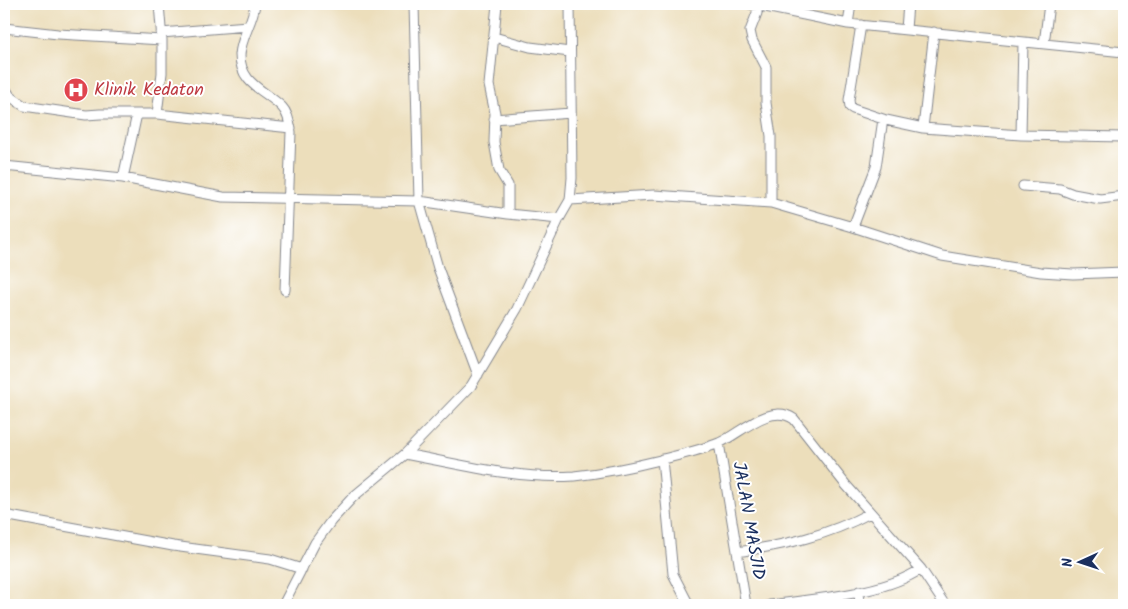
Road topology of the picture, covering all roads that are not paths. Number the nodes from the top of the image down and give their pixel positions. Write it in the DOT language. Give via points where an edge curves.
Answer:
graph roads {
  1 [pos="159,4"];
  2 [pos="255,4"];
  3 [pos="414,4"];
  4 [pos="497,4"];
  5 [pos="570,4"];
  6 [pos="753,4"];
  7 [pos="851,4"];
  8 [pos="908,4"];
  9 [pos="1049,4"];
  10 [pos="848,24"];
  11 [pos="861,25"];
  12 [pos="248,26"];
  13 [pos="4,28"];
  14 [pos="906,29"];
  15 [pos="934,32"];
  16 [pos="162,36"];
  17 [pos="494,37"];
  18 [pos="1023,42"];
  19 [pos="1044,44"];
  20 [pos="570,52"];
  21 [pos="1124,52"];
  22 [pos="4,86"];
  23 [pos="571,113"];
  24 [pos="138,114"];
  25 [pos="157,114"];
  26 [pos="494,119"];
  27 [pos="884,119"];
  28 [pos="291,128"];
  29 [pos="923,128"];
  30 [pos="1021,135"];
  31 [pos="1124,137"];
  32 [pos="4,166"];
  33 [pos="123,178"];
  34 [pos="1023,186"];
  35 [pos="1124,196"];
  36 [pos="288,199"];
  37 [pos="570,200"];
  38 [pos="418,201"];
  39 [pos="771,203"];
  40 [pos="508,214"];
  41 [pos="559,219"];
  42 [pos="853,227"];
  43 [pos="1124,272"];
  44 [pos="285,290"];
  45 [pos="478,375"];
  46 [pos="719,443"];
  47 [pos="405,454"];
  48 [pos="662,459"];
  49 [pos="870,513"];
  50 [pos="4,515"];
  51 [pos="738,552"];
  52 [pos="302,569"];
  53 [pos="921,570"];
  54 [pos="859,591"];
  55 [pos="283,605"];
  56 [pos="689,605"];
  57 [pos="746,605"];
  58 [pos="770,605"];
  59 [pos="860,605"];
  60 [pos="944,605"];
  1 -- 16 [label="street"];
  2 -- 12 [label="street"];
  3 -- 38 [label="street"];
  4 -- 17 [label="street"];
  5 -- 20 [label="street"];
  6 -- 10 [label="street"];
  6 -- 39 [label="street" via="757,13 750,31 766,67"];
  7 -- 10 [label="street"];
  8 -- 14 [label="street"];
  9 -- 19 [label="street"];
  10 -- 11 [label="street"];
  11 -- 14 [label="street"];
  11 -- 27 [label="street" via="849,104 853,109"];
  12 -- 16 [label="street"];
  12 -- 28 [label="street" via="240,57 243,72 250,83 282,107"];
  13 -- 16 [label="street" via="67,35"];
  14 -- 15 [label="street"];
  15 -- 18 [label="street"];
  15 -- 29 [label="street"];
  16 -- 25 [label="street"];
  17 -- 20 [label="street" via="530,47"];
  17 -- 26 [label="street" via="490,85"];
  18 -- 19 [label="street"];
  18 -- 30 [label="street"];
  19 -- 21 [label="street"];
  20 -- 23 [label="street"];
  22 -- 24 [label="street" via="10,96 24,106 86,115"];
  23 -- 26 [label="street"];
  23 -- 37 [label="street"];
  24 -- 25 [label="street"];
  24 -- 33 [label="street"];
  25 -- 28 [label="street"];
  26 -- 40 [label="street" via="499,170 508,185"];
  27 -- 29 [label="street"];
  27 -- 42 [label="street" via="876,167"];
  28 -- 36 [label="street"];
  29 -- 30 [label="street"];
  30 -- 31 [label="street"];
  32 -- 33 [label="street"];
  33 -- 36 [label="street" via="224,197"];
  34 -- 35 [label="street" via="1060,189 1100,199"];
  36 -- 38 [label="street"];
  36 -- 44 [label="street"];
  37 -- 39 [label="street" via="654,195"];
  37 -- 41 [label="street"];
  38 -- 40 [label="street"];
  38 -- 45 [label="street" via="438,268"];
  39 -- 42 [label="street"];
  40 -- 41 [label="street"];
  41 -- 45 [label="street" via="517,309"];
  42 -- 43 [label="street" via="956,258 1040,272"];
  45 -- 47 [label="street"];
  46 -- 48 [label="street"];
  46 -- 49 [label="street" via="764,417 787,414"];
  46 -- 51 [label="street, JALAN MASJID"];
  47 -- 48 [label="street" via="538,475 582,475"];
  47 -- 52 [label="street" via="353,497 331,521"];
  48 -- 56 [label="street" via="673,574"];
  49 -- 51 [label="street" via="847,526 785,545"];
  49 -- 53 [label="street"];
  50 -- 52 [label="street" via="270,560"];
  51 -- 57 [label="street, JALAN MASJID"];
  52 -- 55 [label="street"];
  53 -- 54 [label="street"];
  53 -- 60 [label="street"];
  54 -- 58 [label="street"];
  54 -- 59 [label="street"];
}
